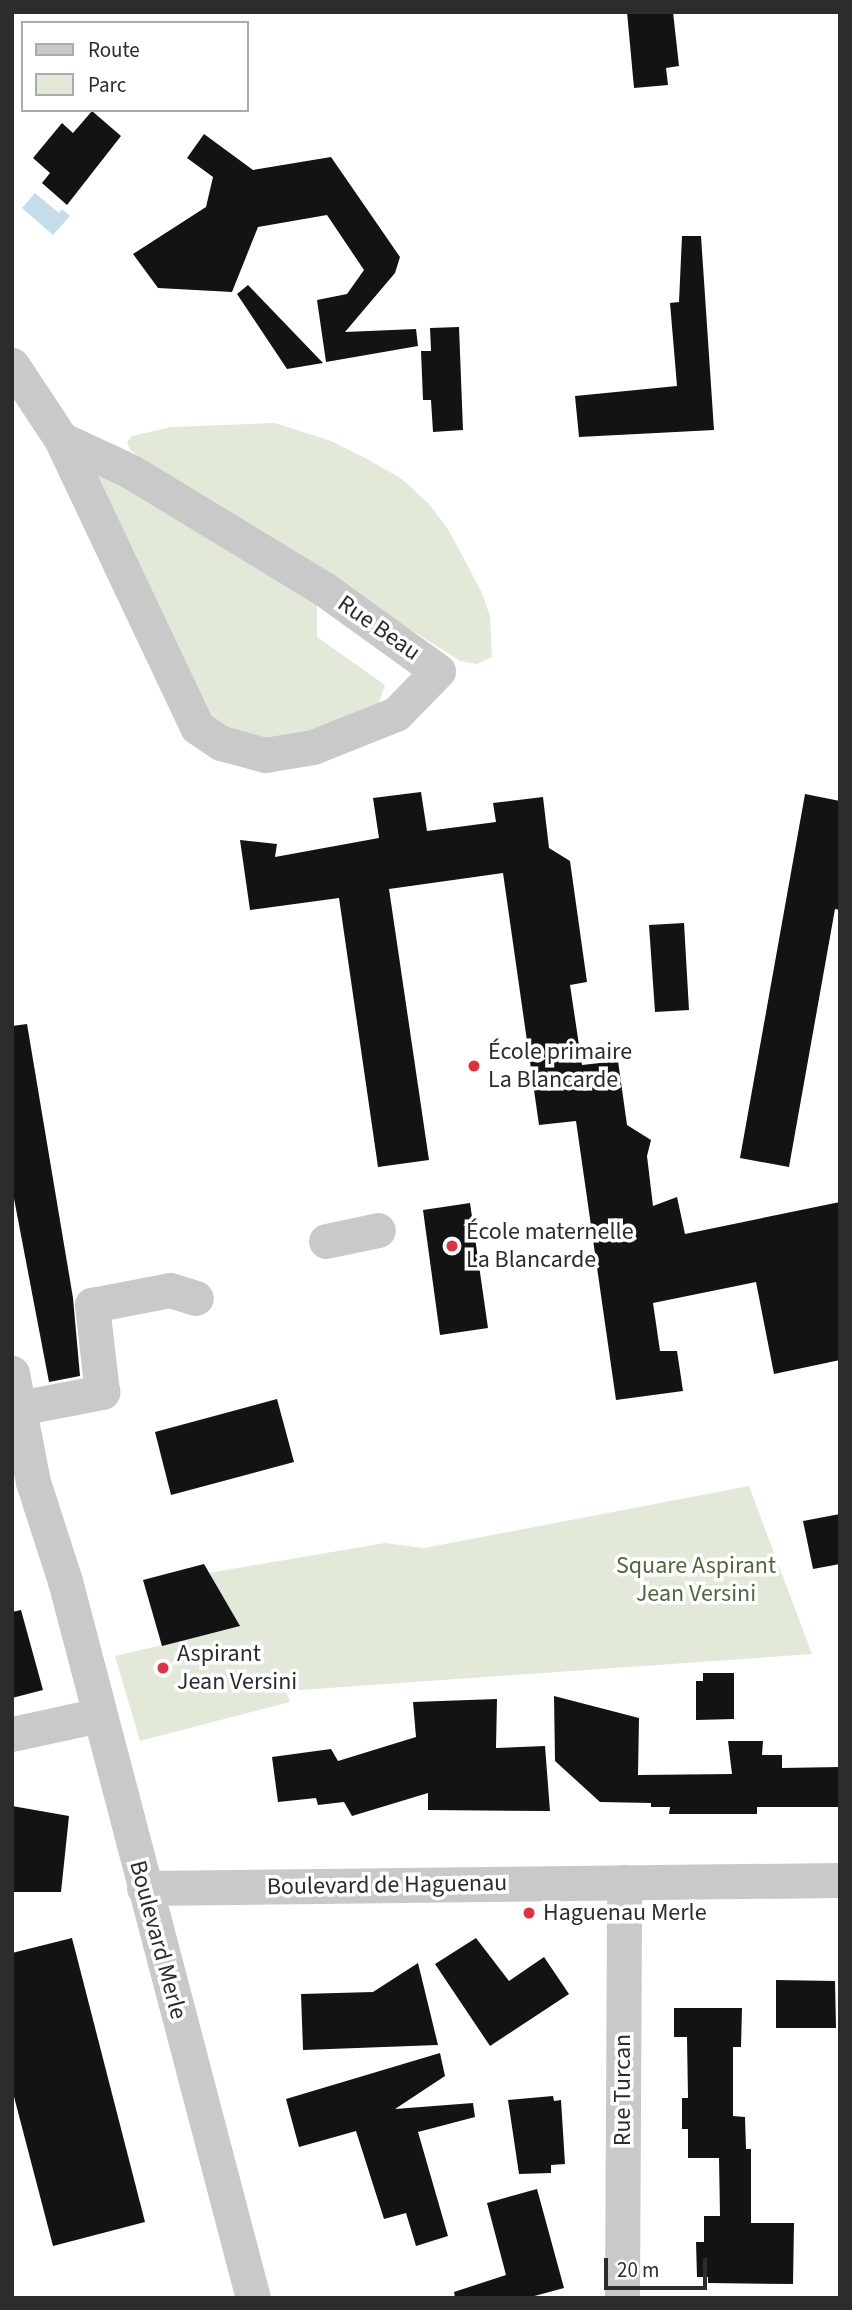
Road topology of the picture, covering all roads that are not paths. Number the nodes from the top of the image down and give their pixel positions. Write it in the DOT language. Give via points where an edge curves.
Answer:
graph roads {
  1 [pos="12,365"];
  2 [pos="61,439"];
  3 [pos="378,1230"];
  4 [pos="326,1241"];
  5 [pos="196,1298"];
  6 [pos="12,1373"];
  7 [pos="19,1408"];
  8 [pos="99,1715"];
  9 [pos="12,1734"];
  10 [pos="840,1880"];
  11 [pos="624,1882"];
  12 [pos="144,1888"];
  13 [pos="253,2298"];
  14 [pos="622,2298"];
  1 -- 2 [label="street, Rue Beau"];
  2 -- 2 [label="street, Rue Beau" via="197,727 221,743 265,755 346,737 396,714 438,671 312,582 130,471"];
  3 -- 4 [label="street"];
  5 -- 7 [label="street" via="170,1290 92,1305 102,1392"];
  6 -- 7 [label="street, Boulevard Merle"];
  7 -- 8 [label="street, Boulevard Merle" via="33,1482 65,1581"];
  8 -- 9 [label="street"];
  8 -- 12 [label="street, Boulevard Merle"];
  10 -- 11 [label="street, Boulevard de Haguenau"];
  11 -- 12 [label="street, Boulevard de Haguenau"];
  11 -- 14 [label="street, Rue Turcan"];
  12 -- 13 [label="street, Boulevard Merle"];
}
